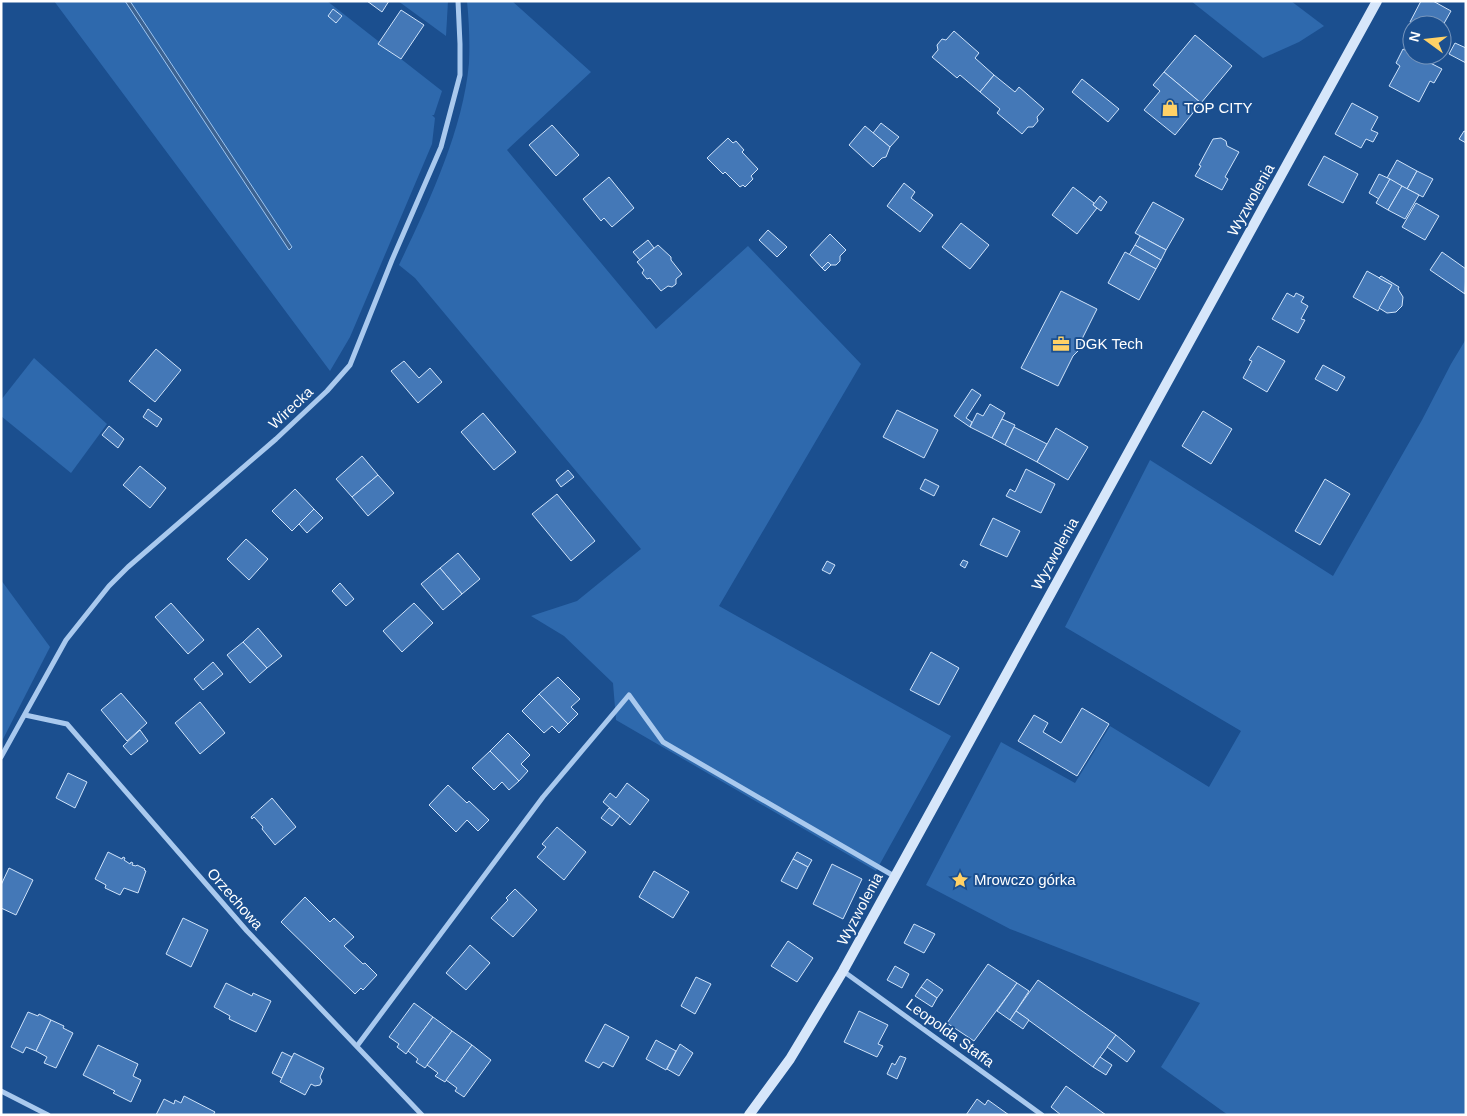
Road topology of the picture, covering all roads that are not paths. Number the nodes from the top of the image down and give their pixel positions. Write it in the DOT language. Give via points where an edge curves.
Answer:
graph roads {
  1 [pos="458,1"];
  2 [pos="1377,1"];
  3 [pos="25,715"];
  4 [pos="1,757"];
  5 [pos="894,876"];
  6 [pos="843,971"];
  7 [pos="357,1046"];
  8 [pos="1,1091"];
  9 [pos="48,1115"];
  10 [pos="422,1115"];
  11 [pos="749,1115"];
  12 [pos="1042,1115"];
  1 -- 3 [label="street, Wirecka" via="460,74 441,147 350,365 327,392 276,440 110,586 66,640"];
  2 -- 5 [label="street, Wyzwolenia"];
  3 -- 4 [label="street, Wirecka"];
  3 -- 7 [label="street, Orzechowa" via="66,724 247,931"];
  5 -- 6 [label="street, Wyzwolenia"];
  5 -- 7 [label="street" via="663,742 629,695 543,797"];
  6 -- 11 [label="street, Wyzwolenia" via="790,1059"];
  6 -- 12 [label="street, Leopolda Staffa"];
  7 -- 10 [label="street, Orzechowa"];
  8 -- 9 [label="street"];
}
